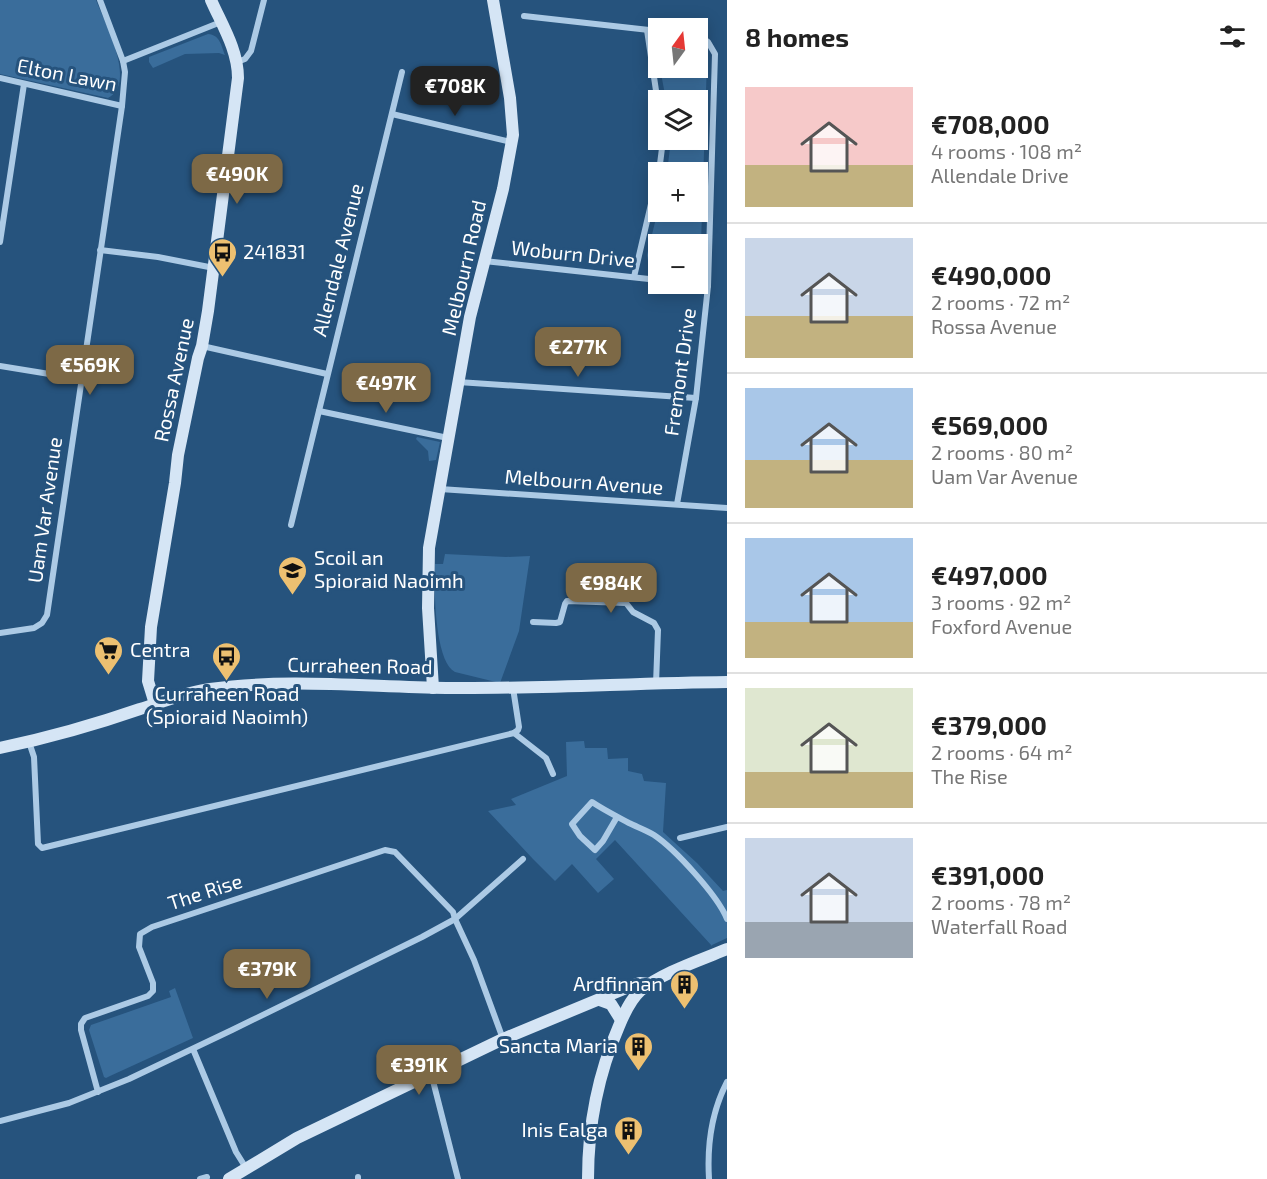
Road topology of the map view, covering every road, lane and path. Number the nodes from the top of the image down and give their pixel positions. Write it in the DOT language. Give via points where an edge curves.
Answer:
graph roads {
  1 [pos="100,0"];
  2 [pos="211,0"];
  3 [pos="264,0"];
  4 [pos="493,0"];
  5 [pos="524,16"];
  6 [pos="221,22"];
  7 [pos="647,30"];
  8 [pos="708,42"];
  9 [pos="123,60"];
  10 [pos="237,62"];
  11 [pos="402,72"];
  12 [pos="0,78"];
  13 [pos="24,84"];
  14 [pos="656,90"];
  15 [pos="122,106"];
  16 [pos="392,114"];
  17 [pos="512,143"];
  18 [pos="648,219"];
  19 [pos="0,242"];
  20 [pos="100,250"];
  21 [pos="484,261"];
  22 [pos="214,268"];
  23 [pos="634,277"];
  24 [pos="648,279"];
  25 [pos="708,286"];
  26 [pos="707,294"];
  27 [pos="202,346"];
  28 [pos="0,366"];
  29 [pos="327,374"];
  30 [pos="80,379"];
  31 [pos="458,382"];
  32 [pos="696,398"];
  33 [pos="319,411"];
  34 [pos="448,439"];
  35 [pos="440,489"];
  36 [pos="677,504"];
  37 [pos="727,508"];
  38 [pos="291,525"];
  39 [pos="533,622"];
  40 [pos="0,633"];
  41 [pos="657,684"];
  42 [pos="726,684"];
  43 [pos="434,688"];
  44 [pos="513,688"];
  45 [pos="155,704"];
  46 [pos="514,733"];
  47 [pos="29,742"];
  48 [pos="0,748"];
  49 [pos="553,774"];
  50 [pos="617,817"];
  51 [pos="727,827"];
  52 [pos="680,838"];
  53 [pos="523,859"];
  54 [pos="455,919"];
  55 [pos="727,919"];
  56 [pos="727,949"];
  57 [pos="650,984"];
  58 [pos="600,999"];
  59 [pos="621,1020"];
  60 [pos="502,1039"];
  61 [pos="193,1049"];
  62 [pos="431,1074"];
  63 [pos="727,1082"];
  64 [pos="98,1092"];
  65 [pos="0,1121"];
  66 [pos="246,1168"];
  67 [pos="587,1178"];
  68 [pos="229,1179"];
  69 [pos="458,1179"];
  70 [pos="709,1179"];
  1 -- 9 [label="street, Elton Lawn"];
  2 -- 6 [label="street, Rossa Avenue"];
  3 -- 10 [label="street" via="251,51"];
  4 -- 17 [label="street, Melbourn Road" via="510,98"];
  5 -- 7 [label="street"];
  6 -- 9 [label="street, Elton Lawn"];
  6 -- 10 [label="street, Rossa Avenue"];
  7 -- 14 [label="street"];
  8 -- 25 [label="street, Fremont Drive" via="715,54"];
  9 -- 15 [label="street, Elton Lawn"];
  10 -- 22 [label="street, Rossa Avenue"];
  11 -- 16 [label="street, Allendale Avenue"];
  12 -- 13 [label="street, Elton Lawn"];
  13 -- 15 [label="street, Elton Lawn"];
  13 -- 19 [label="street"];
  15 -- 20 [label="street, Uam Var Avenue"];
  16 -- 17 [label="street"];
  16 -- 29 [label="street, Allendale Avenue"];
  17 -- 21 [label="street, Melbourn Road"];
  18 -- 23 [label="street"];
  20 -- 22 [label="street"];
  20 -- 30 [label="street, Uam Var Avenue"];
  21 -- 23 [label="street, Woburn Drive"];
  21 -- 31 [label="street, Melbourn Road"];
  22 -- 27 [label="street, Rossa Avenue"];
  23 -- 24 [label="street, Woburn Drive"];
  26 -- 32 [label="street, Fremont Drive"];
  27 -- 29 [label="street"];
  27 -- 45 [label="street, Rossa Avenue" via="178,455 151,627 148,681"];
  28 -- 30 [label="street"];
  29 -- 33 [label="street, Allendale Avenue"];
  30 -- 40 [label="street, Uam Var Avenue" via="47,615 34,628"];
  31 -- 32 [label="street"];
  31 -- 34 [label="street, Melbourn Road"];
  32 -- 36 [label="street, Fremont Drive"];
  33 -- 34 [label="street"];
  33 -- 38 [label="street, Allendale Avenue"];
  34 -- 35 [label="street, Melbourn Road"];
  35 -- 36 [label="street, Melbourn Avenue"];
  35 -- 43 [label="street, Melbourn Road" via="428,567"];
  36 -- 37 [label="street, Melbourn Avenue"];
  39 -- 41 [label="street" via="560,622 570,600 626,603 658,630"];
  41 -- 42 [label="street, Curraheen Road"];
  41 -- 44 [label="street, Curraheen Road"];
  43 -- 44 [label="street, Curraheen Road"];
  43 -- 45 [label="street, Curraheen Road" via="286,683 207,689"];
  44 -- 46 [label="street" via="519,727"];
  45 -- 47 [label="street, Curraheen Road"];
  46 -- 47 [label="street" via="42,849 38,844 34,757"];
  46 -- 49 [label="street" via="546,758"];
  47 -- 48 [label="street, Curraheen Road"];
  50 -- 50 [label="street" via="592,802 572,824 595,850"];
  50 -- 55 [label="street" via="653,835 677,855 723,909"];
  51 -- 52 [label="street"];
  53 -- 54 [label="street"];
  54 -- 60 [label="street, The Rise"];
  54 -- 61 [label="street"];
  54 -- 64 [label="street, The Rise" via="453,912 395,852 385,850 152,927 140,934 138,947 153,991 84,1018 81,1024"];
  56 -- 57 [label="street"];
  57 -- 58 [label="street" via="640,983"];
  57 -- 59 [label="street" via="635,996"];
  58 -- 59 [label="street" via="611,1004"];
  58 -- 60 [label="street"];
  59 -- 67 [label="street" via="599,1086"];
  60 -- 62 [label="street"];
  61 -- 64 [label="street"];
  61 -- 66 [label="street"];
  62 -- 66 [label="street" via="297,1138"];
  62 -- 69 [label="street"];
  63 -- 70 [label="street" via="710,1138"];
  64 -- 65 [label="street"];
  66 -- 68 [label="street"];
}
